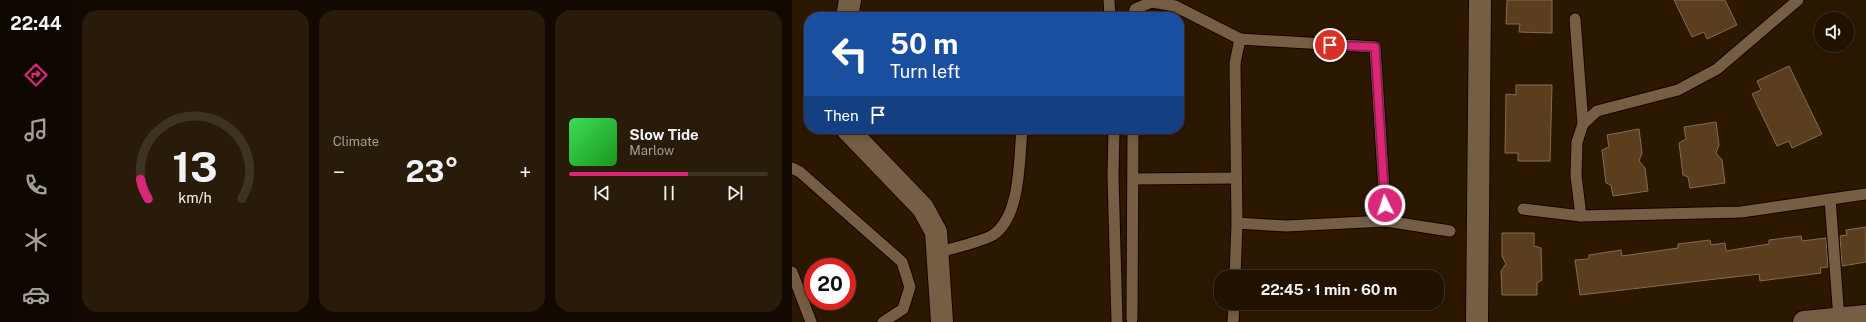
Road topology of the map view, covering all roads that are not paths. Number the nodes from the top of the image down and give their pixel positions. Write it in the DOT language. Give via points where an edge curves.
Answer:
graph roads {
  1 [pos="850,0"];
  2 [pos="1109,0"];
  3 [pos="1480,0"];
  4 [pos="1798,0"];
  5 [pos="849,12"];
  6 [pos="1110,12"];
  7 [pos="1135,12"];
  8 [pos="1575,19"];
  9 [pos="1240,40"];
  10 [pos="1583,124"];
  11 [pos="852,134"];
  12 [pos="1021,134"];
  13 [pos="1114,134"];
  14 [pos="1133,134"];
  15 [pos="792,168"];
  16 [pos="1236,178"];
  17 [pos="1133,179"];
  18 [pos="1866,194"];
  19 [pos="1830,199"];
  20 [pos="1523,210"];
  21 [pos="1581,216"];
  22 [pos="1386,221"];
  23 [pos="1237,223"];
  24 [pos="1450,231"];
  25 [pos="937,252"];
  26 [pos="1235,270"];
  27 [pos="792,272"];
  28 [pos="1234,310"];
  29 [pos="1866,316"];
  30 [pos="1132,319"];
  31 [pos="1839,319"];
  32 [pos="811,322"];
  33 [pos="883,322"];
  34 [pos="942,322"];
  35 [pos="1117,322"];
  36 [pos="1233,322"];
  37 [pos="1477,322"];
  38 [pos="1804,322"];
  1 -- 5 [label="street"];
  2 -- 6 [label="lane"];
  3 -- 37 [label="street"];
  4 -- 10 [label="lane" via="1717,69 1678,90 1597,110"];
  7 -- 9 [label="lane" via="1135,9 1152,2 1175,6"];
  8 -- 10 [label="lane"];
  9 -- 16 [label="lane" via="1235,63"];
  9 -- 22 [label="lane" via="1375,47"];
  10 -- 21 [label="lane" via="1577,142 1576,176"];
  11 -- 25 [label="street" via="923,208 936,232"];
  12 -- 25 [label="lane" via="1014,203 1003,226 992,236"];
  13 -- 35 [label="lane"];
  14 -- 17 [label="lane"];
  15 -- 33 [label="lane" via="800,172 902,262 910,287 902,309"];
  16 -- 17 [label="lane"];
  16 -- 23 [label="lane"];
  17 -- 30 [label="lane"];
  18 -- 19 [label="lane"];
  19 -- 21 [label="lane" via="1741,212"];
  19 -- 31 [label="lane"];
  20 -- 21 [label="lane"];
  22 -- 23 [label="lane" via="1286,226"];
  22 -- 24 [label="lane"];
  23 -- 26 [label="lane"];
  25 -- 34 [label="street"];
  27 -- 32 [label="lane"];
  28 -- 36 [label="lane"];
  29 -- 31 [label="street"];
  31 -- 38 [label="street"];
}
